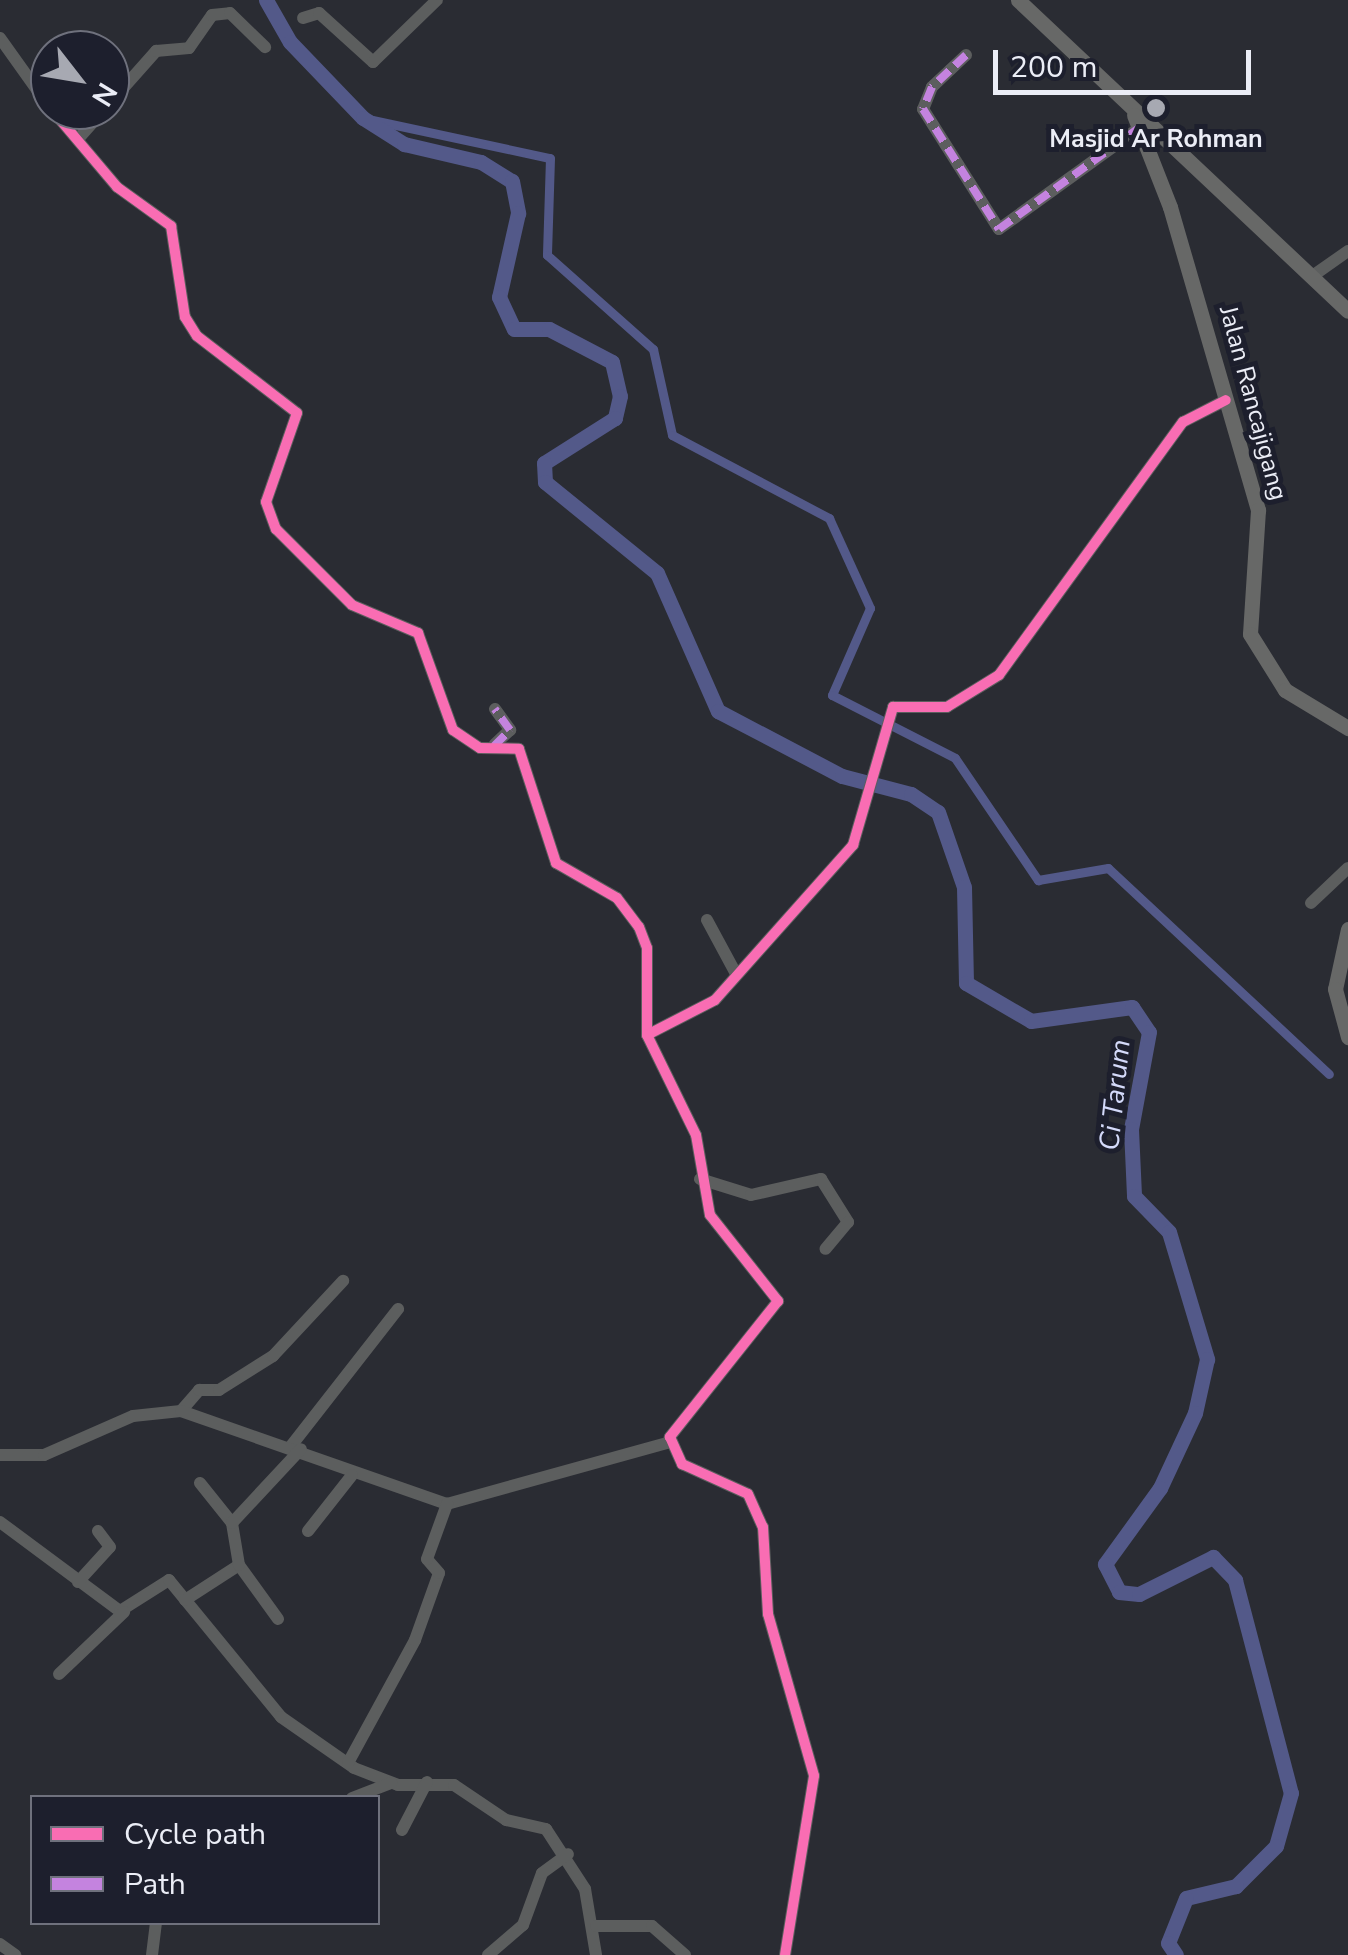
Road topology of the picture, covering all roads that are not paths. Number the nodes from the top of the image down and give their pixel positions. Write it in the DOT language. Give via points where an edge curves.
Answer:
graph roads {
  1 [pos="437,0"];
  2 [pos="1018,0"];
  3 [pos="303,18"];
  4 [pos="0,38"];
  5 [pos="266,47"];
  6 [pos="966,55"];
  7 [pos="30,80"];
  8 [pos="1136,121"];
  9 [pos="70,130"];
  10 [pos="78,139"];
  11 [pos="1348,251"];
  12 [pos="1311,277"];
  13 [pos="1348,311"];
  14 [pos="1226,400"];
  15 [pos="495,710"];
  16 [pos="1348,728"];
  17 [pos="494,746"];
  18 [pos="1348,868"];
  19 [pos="1311,902"];
  20 [pos="707,920"];
  21 [pos="1348,929"];
  22 [pos="735,972"];
  23 [pos="647,1035"];
  24 [pos="1348,1037"];
  25 [pos="700,1179"];
  26 [pos="825,1249"];
  27 [pos="343,1281"];
  28 [pos="398,1308"];
  29 [pos="181,1411"];
  30 [pos="670,1442"];
  31 [pos="296,1448"];
  32 [pos="0,1455"];
  33 [pos="352,1475"];
  34 [pos="200,1484"];
  35 [pos="447,1504"];
  36 [pos="0,1522"];
  37 [pos="232,1522"];
  38 [pos="308,1531"];
  39 [pos="98,1532"];
  40 [pos="239,1565"];
  41 [pos="78,1582"];
  42 [pos="185,1600"];
  43 [pos="124,1612"];
  44 [pos="278,1620"];
  45 [pos="59,1674"];
  46 [pos="348,1764"];
  47 [pos="426,1782"];
  48 [pos="391,1783"];
  49 [pos="360,1795"];
  50 [pos="402,1830"];
  51 [pos="568,1854"];
  52 [pos="156,1925"];
  53 [pos="596,1926"];
  54 [pos="0,1944"];
  55 [pos="14,1955"];
  56 [pos="152,1955"];
  57 [pos="488,1955"];
  58 [pos="596,1955"];
  59 [pos="684,1955"];
  60 [pos="785,1955"];
  1 -- 3 [label="street" via="374,62 319,14"];
  2 -- 8 [label="main road"];
  4 -- 7 [label="street"];
  5 -- 10 [label="street" via="229,12 212,15 190,48 156,51"];
  6 -- 8 [label="street" via="932,87 923,109 999,229"];
  8 -- 12 [label="main road"];
  8 -- 14 [label="main road, Jalan Rancajigang"];
  9 -- 10 [label="street"];
  10 -- 17 [label="street" via="117,186 170,226 185,316 198,336 297,413 266,502 276,529 352,606 411,626 453,730 469,745"];
  11 -- 12 [label="street"];
  12 -- 13 [label="main road"];
  14 -- 16 [label="main road, Jalan Rancajigang" via="1258,510 1250,634 1291,696"];
  14 -- 22 [label="street" via="1183,422 999,675 947,708 907,702 888,716 870,804 837,866"];
  15 -- 17 [label="street" via="510,730"];
  17 -- 23 [label="street" via="518,750 527,765 556,863 616,898 639,927 648,948"];
  18 -- 19 [label="street"];
  20 -- 22 [label="street"];
  21 -- 24 [label="main road" via="1335,989"];
  22 -- 23 [label="street" via="693,1016"];
  23 -- 25 [label="street" via="696,1134"];
  25 -- 26 [label="street" via="751,1195 821,1180 848,1222"];
  25 -- 30 [label="street" via="719,1231 778,1301 676,1423"];
  27 -- 29 [label="street" via="273,1356 219,1390 199,1390"];
  28 -- 31 [label="street"];
  29 -- 31 [label="street"];
  29 -- 32 [label="street" via="142,1413 44,1456"];
  30 -- 35 [label="street"];
  30 -- 60 [label="street" via="682,1464 748,1494 762,1527 768,1614 814,1776"];
  31 -- 33 [label="street"];
  31 -- 37 [label="street"];
  33 -- 35 [label="street"];
  33 -- 38 [label="street"];
  34 -- 37 [label="street"];
  35 -- 46 [label="street" via="427,1560 439,1573 416,1640"];
  36 -- 41 [label="street"];
  37 -- 40 [label="street"];
  39 -- 41 [label="street" via="110,1546"];
  40 -- 42 [label="street"];
  40 -- 44 [label="street"];
  41 -- 43 [label="street"];
  42 -- 43 [label="street" via="163,1578"];
  42 -- 46 [label="street" via="282,1717"];
  43 -- 45 [label="street"];
  46 -- 48 [label="street"];
  47 -- 48 [label="street"];
  47 -- 50 [label="street"];
  47 -- 51 [label="street" via="462,1788 511,1823 541,1826"];
  48 -- 49 [label="street"];
  51 -- 53 [label="street"];
  51 -- 57 [label="street" via="539,1877 520,1928"];
  52 -- 56 [label="street"];
  53 -- 58 [label="street"];
  53 -- 59 [label="street" via="652,1926"];
  54 -- 55 [label="street"];
}
